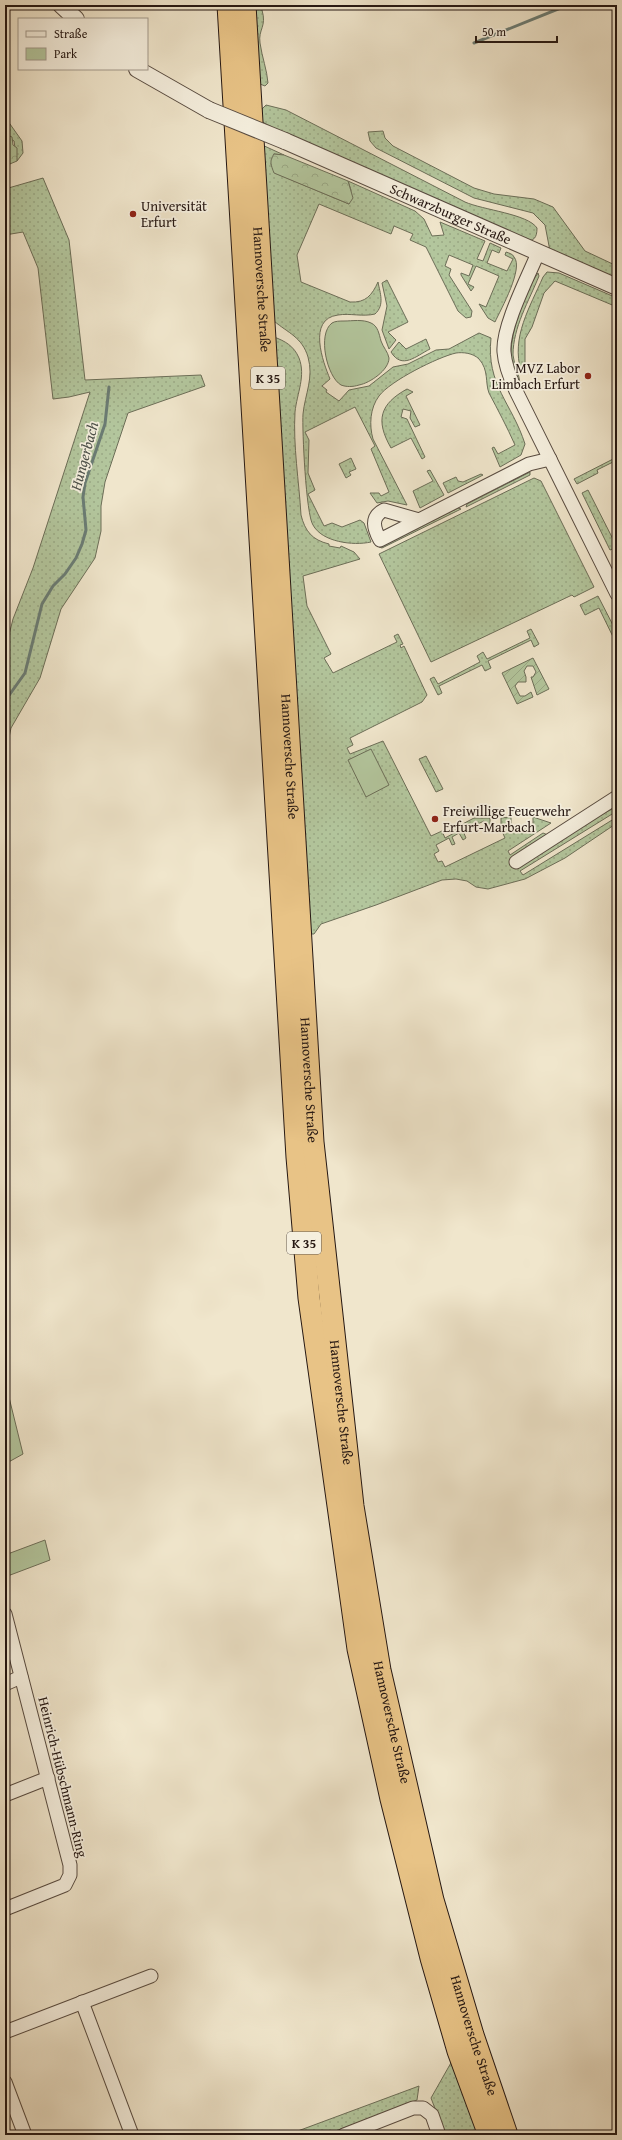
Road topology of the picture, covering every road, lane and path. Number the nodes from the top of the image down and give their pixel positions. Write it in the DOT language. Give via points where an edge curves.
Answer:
graph roads {
  1 [pos="61,5"];
  2 [pos="228,5"];
  3 [pos="245,5"];
  4 [pos="75,18"];
  5 [pos="139,70"];
  6 [pos="538,253"];
  7 [pos="617,287"];
  8 [pos="550,459"];
  9 [pos="419,520"];
  10 [pos="617,594"];
  11 [pos="617,797"];
  12 [pos="516,862"];
  13 [pos="5,1614"];
  14 [pos="21,1677"];
  15 [pos="5,1684"];
  16 [pos="48,1778"];
  17 [pos="5,1795"];
  18 [pos="5,1908"];
  19 [pos="151,1976"];
  20 [pos="82,2002"];
  21 [pos="5,2032"];
  22 [pos="5,2082"];
  23 [pos="25,2135"];
  24 [pos="132,2135"];
  25 [pos="344,2135"];
  26 [pos="439,2135"];
  27 [pos="489,2135"];
  28 [pos="507,2135"];
  1 -- 4 [label="street"];
  2 -- 27 [label="highway, Hannoversche Straße / K 35" via="297,1157 309,1298 360,1656 391,1799 431,1958 458,2051"];
  3 -- 28 [label="highway, Hannoversche Straße / K 35" via="313,1142 351,1491 380,1670 433,1900 473,2035"];
  5 -- 6 [label="street, Schwarzburger Straße, bridge" via="209,110"];
  6 -- 7 [label="street, Schwarzburger Straße"];
  6 -- 8 [label="street" via="509,324 504,351 506,367"];
  8 -- 9 [label="street" via="529,464"];
  8 -- 10 [label="street"];
  11 -- 12 [label="street"];
  13 -- 14 [label="street, Heinrich-Hübschmann-Ring"];
  14 -- 15 [label="street"];
  14 -- 16 [label="street, Heinrich-Hübschmann-Ring"];
  16 -- 17 [label="street"];
  16 -- 18 [label="street, Heinrich-Hübschmann-Ring" via="70,1865 70,1875 65,1885"];
  19 -- 20 [label="street"];
  20 -- 21 [label="street"];
  20 -- 24 [label="street"];
  22 -- 23 [label="street"];
  25 -- 26 [label="street" via="413,2108 423,2108 432,2115"];
}
